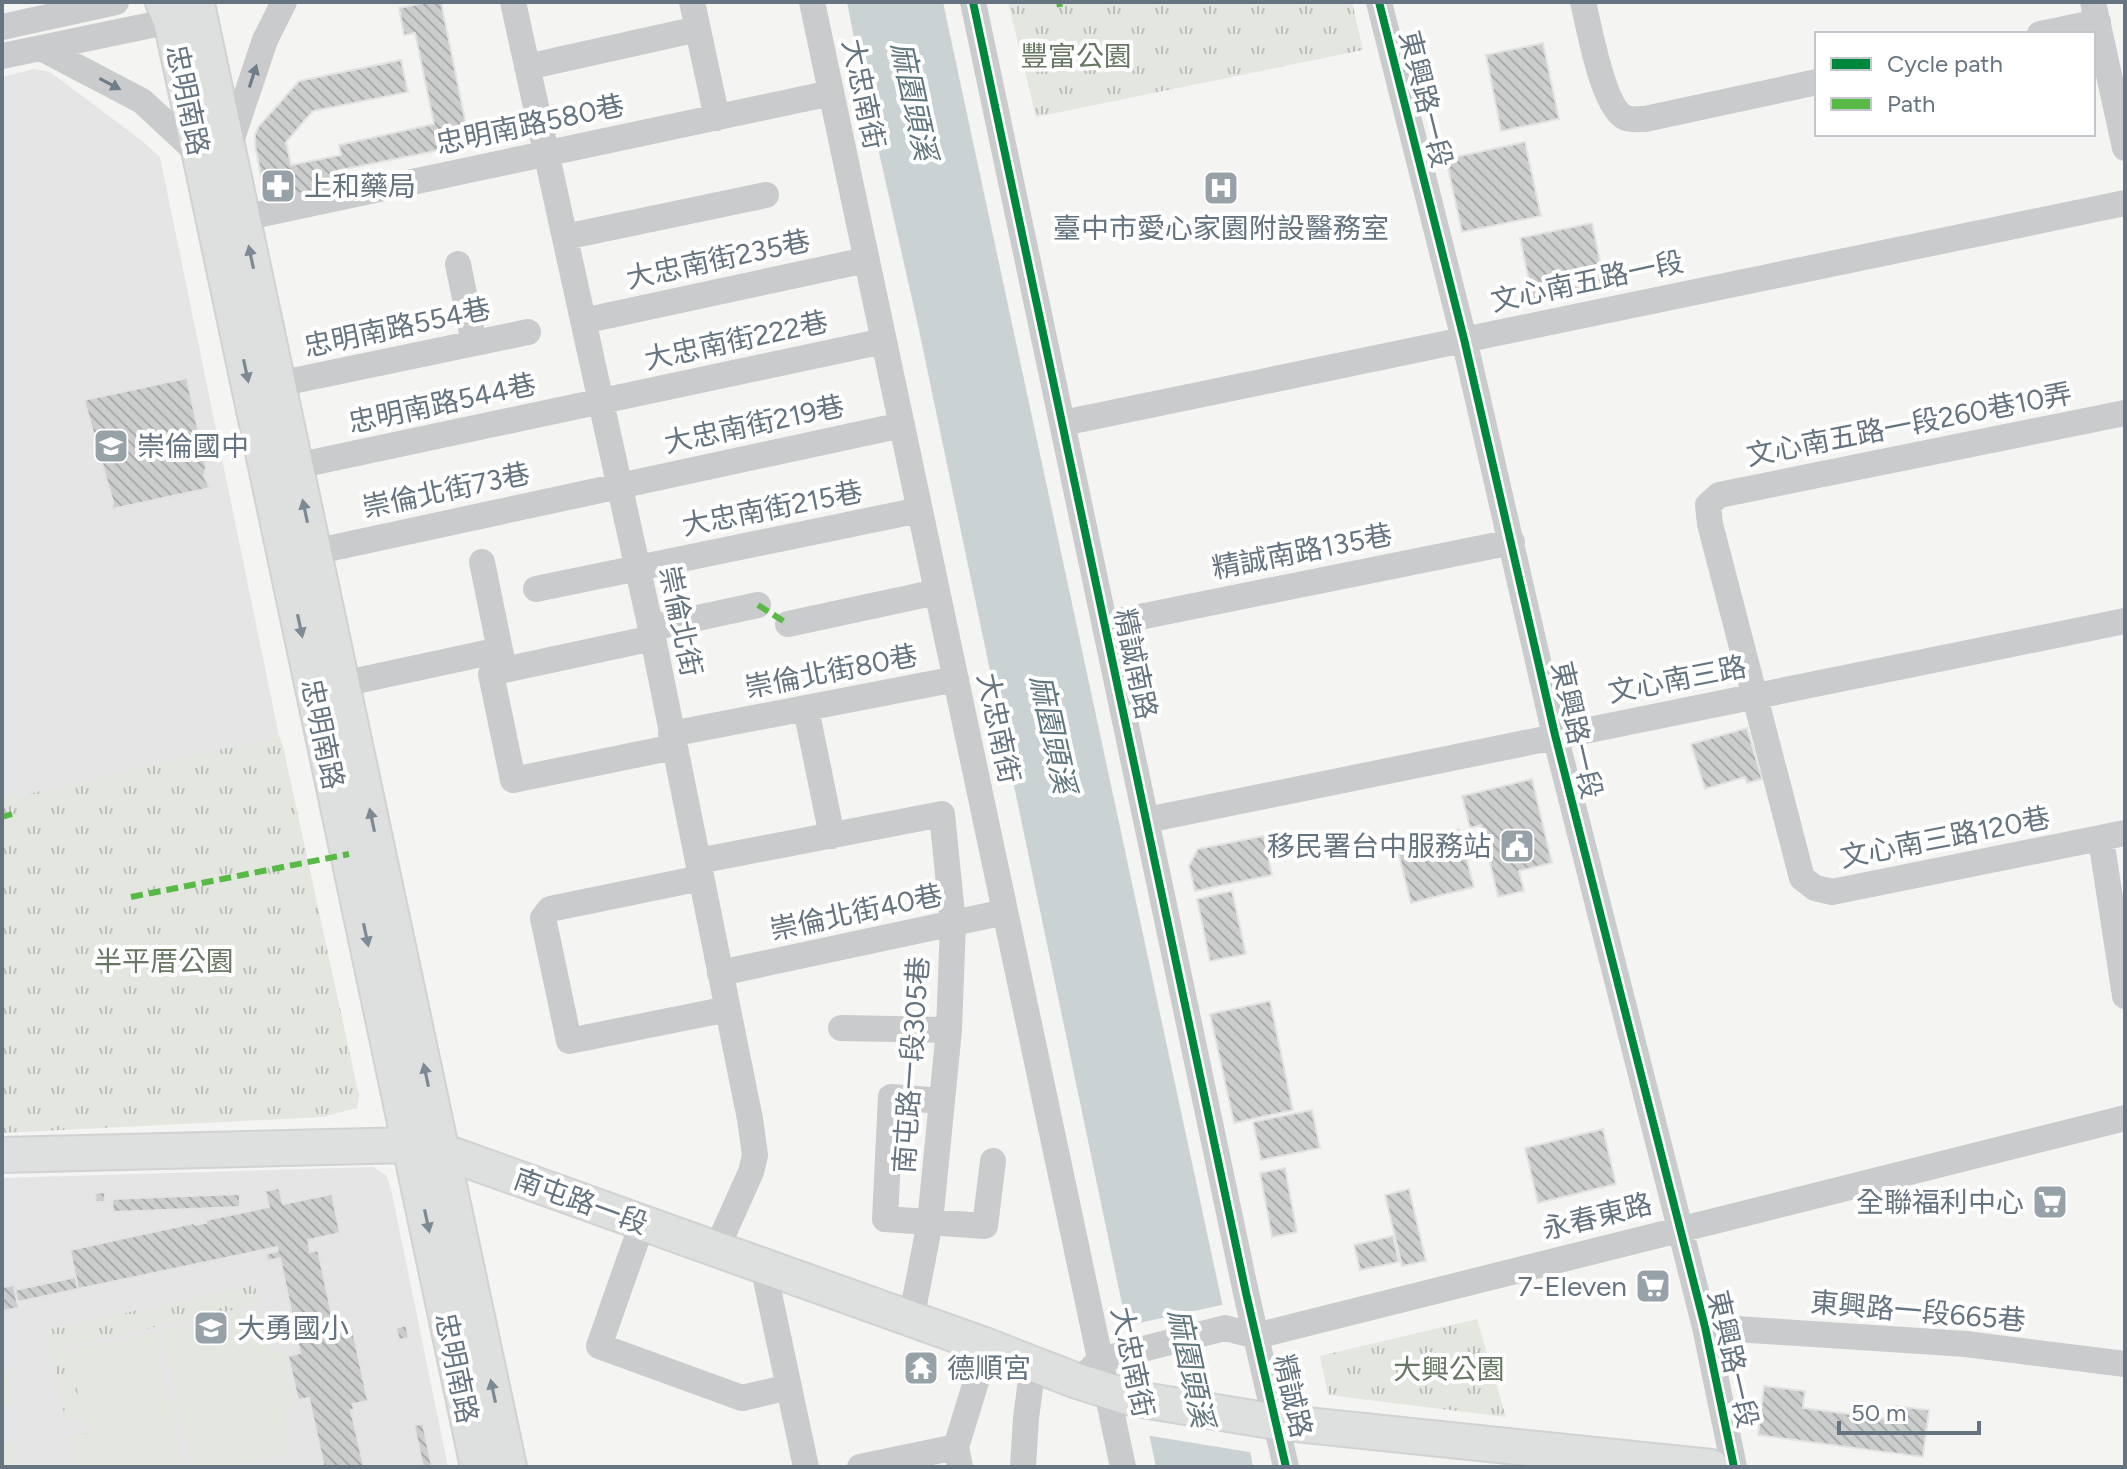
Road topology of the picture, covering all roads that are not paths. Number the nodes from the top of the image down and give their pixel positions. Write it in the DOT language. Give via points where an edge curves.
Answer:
graph roads {
  1 [pos="34,2"];
  2 [pos="116,2"];
  3 [pos="284,2"];
  4 [pos="513,2"];
  5 [pos="692,2"];
  6 [pos="812,2"];
  7 [pos="973,2"];
  8 [pos="1379,2"];
  9 [pos="1583,2"];
  10 [pos="187,7"];
  11 [pos="2095,12"];
  12 [pos="6,26"];
  13 [pos="698,29"];
  14 [pos="2045,32"];
  15 [pos="41,48"];
  16 [pos="2,56"];
  17 [pos="527,67"];
  18 [pos="1815,82"];
  19 [pos="831,93"];
  20 [pos="717,118"];
  21 [pos="2125,148"];
  22 [pos="214,152"];
  23 [pos="546,154"];
  24 [pos="766,195"];
  25 [pos="2125,203"];
  26 [pos="243,218"];
  27 [pos="565,237"];
  28 [pos="866,260"];
  29 [pos="458,264"];
  30 [pos="583,321"];
  31 [pos="528,332"];
  32 [pos="1464,339"];
  33 [pos="884,341"];
  34 [pos="474,343"];
  35 [pos="278,384"];
  36 [pos="601,401"];
  37 [pos="2125,413"];
  38 [pos="1063,423"];
  39 [pos="902,425"];
  40 [pos="296,466"];
  41 [pos="620,486"];
  42 [pos="1708,505"];
  43 [pos="920,510"];
  44 [pos="1512,542"];
  45 [pos="300,554"];
  46 [pos="482,562"];
  47 [pos="637,568"];
  48 [pos="536,589"];
  49 [pos="937,592"];
  50 [pos="758,605"];
  51 [pos="2125,621"];
  52 [pos="788,624"];
  53 [pos="1105,624"];
  54 [pos="652,633"];
  55 [pos="502,660"];
  56 [pos="956,679"];
  57 [pos="342,684"];
  58 [pos="1755,696"];
  59 [pos="806,709"];
  60 [pos="1555,735"];
  61 [pos="673,741"];
  62 [pos="1147,820"];
  63 [pos="832,836"];
  64 [pos="2113,836"];
  65 [pos="700,870"];
  66 [pos="1005,912"];
  67 [pos="953,924"];
  68 [pos="720,973"];
  69 [pos="2125,996"];
  70 [pos="728,1009"];
  71 [pos="841,1028"];
  72 [pos="949,1030"];
  73 [pos="942,1101"];
  74 [pos="2125,1118"];
  75 [pos="427,1148"];
  76 [pos="2,1155"];
  77 [pos="993,1161"];
  78 [pos="930,1222"];
  79 [pos="642,1224"];
  80 [pos="1679,1229"];
  81 [pos="716,1250"];
  82 [pos="763,1266"];
  83 [pos="911,1320"];
  84 [pos="1705,1327"];
  85 [pos="1256,1336"];
  86 [pos="987,1346"];
  87 [pos="2125,1364"];
  88 [pos="1033,1365"];
  89 [pos="1109,1377"];
  90 [pos="789,1387"];
  91 [pos="1261,1420"];
  92 [pos="958,1457"];
  93 [pos="478,1467"];
  94 [pos="509,1467"];
  95 [pos="806,1467"];
  96 [pos="860,1467"];
  97 [pos="1023,1467"];
  98 [pos="1123,1467"];
  99 [pos="1286,1467"];
  100 [pos="1711,1467"];
  101 [pos="1734,1467"];
  1 -- 12 [label="street"];
  2 -- 12 [label="street"];
  22 -- 3 [label="street, one-way"];
  4 -- 17 [label="street, 崇倫北街"];
  5 -- 13 [label="street"];
  6 -- 19 [label="street, 大忠南街"];
  7 -- 38 [label="street, 精誠南路"];
  8 -- 32 [label="street, 東興路一段"];
  9 -- 18 [label="street" via="1605,90 1627,119"];
  10 -- 15 [label="street"];
  10 -- 22 [label="main road, 忠明南路"];
  11 -- 14 [label="street"];
  11 -- 21 [label="street"];
  13 -- 17 [label="street"];
  13 -- 20 [label="street"];
  15 -- 16 [label="street"];
  15 -- 22 [label="street, one-way" via="142,101"];
  17 -- 23 [label="street, 崇倫北街"];
  19 -- 20 [label="street, 忠明南路580巷"];
  19 -- 28 [label="street, 大忠南街"];
  20 -- 23 [label="street, 忠明南路580巷"];
  22 -- 26 [label="main road, 忠明南路"];
  22 -- 45 [label="main road, 忠明南路, one-way"];
  23 -- 26 [label="street, 忠明南路580巷"];
  23 -- 27 [label="street, 崇倫北街"];
  24 -- 27 [label="street"];
  25 -- 32 [label="street, 文心南五路一段"];
  35 -- 26 [label="main road, 忠明南路, one-way"];
  27 -- 30 [label="street, 崇倫北街"];
  28 -- 30 [label="street, 大忠南街235巷"];
  28 -- 33 [label="street, 大忠南街"];
  29 -- 34 [label="street"];
  30 -- 36 [label="street, 崇倫北街"];
  31 -- 34 [label="street, 忠明南路554巷"];
  32 -- 38 [label="street, 文心南五路一段"];
  32 -- 44 [label="street, 東興路一段"];
  33 -- 36 [label="street, 大忠南街222巷"];
  33 -- 39 [label="street, 大忠南街"];
  34 -- 35 [label="street, 忠明南路554巷"];
  35 -- 40 [label="main road, 忠明南路"];
  36 -- 40 [label="street, 忠明南路544巷"];
  36 -- 41 [label="street, 崇倫北街"];
  37 -- 42 [label="street, 文心南五路一段260巷10弄" via="1719,495"];
  38 -- 53 [label="street, 精誠南路"];
  39 -- 41 [label="street, 大忠南街219巷"];
  39 -- 43 [label="street, 大忠南街"];
  45 -- 40 [label="main road, 忠明南路, one-way"];
  41 -- 45 [label="street, 崇倫北街73巷"];
  41 -- 47 [label="street, 崇倫北街"];
  42 -- 58 [label="street, 文心南三路120巷"];
  43 -- 47 [label="street, 大忠南街215巷"];
  43 -- 49 [label="street, 大忠南街"];
  44 -- 53 [label="street, 精誠南路135巷"];
  44 -- 60 [label="street, 東興路一段"];
  45 -- 57 [label="main road, 忠明南路"];
  45 -- 75 [label="main road, 忠明南路, one-way"];
  46 -- 55 [label="street"];
  47 -- 48 [label="street, 大忠南街215巷"];
  47 -- 54 [label="street, 崇倫北街"];
  49 -- 52 [label="street"];
  49 -- 56 [label="street, 大忠南街"];
  50 -- 54 [label="street"];
  51 -- 58 [label="street, 文心南三路"];
  53 -- 62 [label="street, 精誠南路"];
  54 -- 55 [label="street"];
  54 -- 61 [label="street, 崇倫北街"];
  55 -- 57 [label="street"];
  55 -- 61 [label="street, 崇倫北街80巷" via="491,674 513,780"];
  56 -- 59 [label="street, 崇倫北街80巷"];
  56 -- 66 [label="street, 大忠南街"];
  75 -- 57 [label="main road, 忠明南路, one-way"];
  58 -- 60 [label="street, 文心南三路"];
  58 -- 64 [label="street, 文心南三路120巷" via="1802,878 1815,888 1832,892"];
  59 -- 61 [label="street, 崇倫北街80巷"];
  59 -- 63 [label="street"];
  60 -- 62 [label="street, 文心南三路"];
  60 -- 80 [label="street, 東興路一段"];
  61 -- 65 [label="street, 崇倫北街"];
  62 -- 85 [label="street, 精誠南路"];
  63 -- 65 [label="street"];
  63 -- 67 [label="street, 南屯路一段305巷" via="942,814"];
  64 -- 69 [label="street"];
  65 -- 68 [label="street, 崇倫北街"];
  65 -- 70 [label="street" via="550,909 543,918 569,1041"];
  66 -- 67 [label="street, 崇倫北街40巷"];
  66 -- 89 [label="street, 大忠南街"];
  67 -- 68 [label="street, 崇倫北街40巷"];
  67 -- 72 [label="street, 南屯路一段305巷"];
  68 -- 70 [label="street, 崇倫北街"];
  70 -- 81 [label="street, 崇倫北街" via="755,1155"];
  71 -- 72 [label="street"];
  72 -- 73 [label="street, 南屯路一段305巷"];
  73 -- 78 [label="street, 南屯路一段305巷"];
  73 -- 78 [label="street" via="891,1097 885,1219"];
  74 -- 80 [label="street, 永春東路"];
  75 -- 76 [label="main road, 南屯路一段"];
  75 -- 79 [label="main road, 南屯路一段"];
  75 -- 93 [label="main road, 忠明南路, one-way"];
  94 -- 75 [label="main road, 忠明南路, one-way"];
  77 -- 78 [label="street" via="985,1226"];
  78 -- 83 [label="street, 南屯路一段305巷"];
  79 -- 81 [label="main road, 南屯路一段"];
  79 -- 90 [label="street" via="599,1346 742,1398"];
  80 -- 84 [label="street, 東興路一段"];
  80 -- 85 [label="street, 永春東路"];
  81 -- 82 [label="main road, 南屯路一段"];
  82 -- 83 [label="main road, 南屯路一段"];
  82 -- 90 [label="street"];
  83 -- 86 [label="main road, 南屯路一段"];
  84 -- 87 [label="street, 東興路一段665巷" via="1966,1344"];
  84 -- 101 [label="street, 東興路一段"];
  85 -- 89 [label="street, 永春東路" via="1225,1328"];
  85 -- 91 [label="street, 精誠路"];
  86 -- 88 [label="main road, 南屯路一段"];
  86 -- 92 [label="street"];
  88 -- 89 [label="main road, 南屯路一段"];
  88 -- 97 [label="street"];
  89 -- 91 [label="main road, 南屯路一段"];
  89 -- 98 [label="street, 大忠南街"];
  90 -- 95 [label="street"];
  91 -- 99 [label="street, 精誠路"];
  91 -- 100 [label="main road, 南屯路一段"];
  92 -- 96 [label="street"];
}
